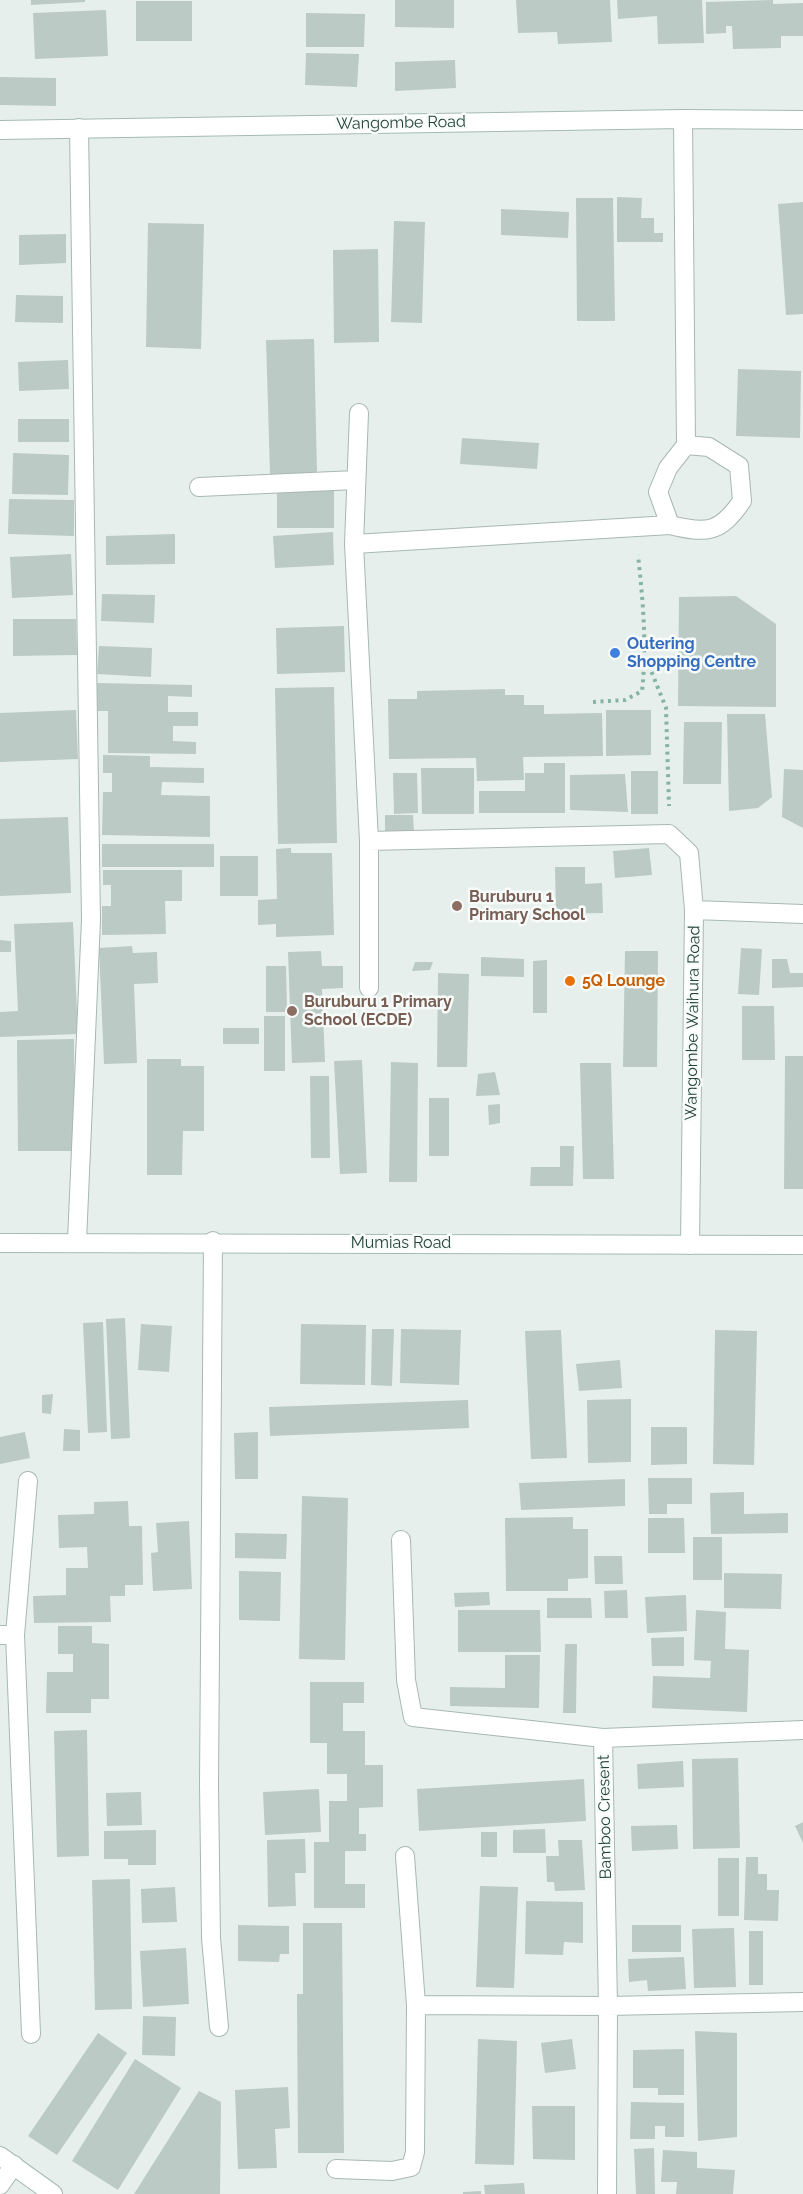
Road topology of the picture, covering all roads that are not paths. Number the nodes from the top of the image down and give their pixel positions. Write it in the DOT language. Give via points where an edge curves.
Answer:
graph roads {
  1 [pos="683,119"];
  2 [pos="803,120"];
  3 [pos="79,128"];
  4 [pos="0,130"];
  5 [pos="358,413"];
  6 [pos="686,446"];
  7 [pos="356,480"];
  8 [pos="200,487"];
  9 [pos="670,525"];
  10 [pos="354,544"];
  11 [pos="369,841"];
  12 [pos="694,910"];
  13 [pos="803,914"];
  14 [pos="369,988"];
  15 [pos="77,1242"];
  16 [pos="213,1242"];
  17 [pos="0,1243"];
  18 [pos="690,1245"];
  19 [pos="803,1245"];
  20 [pos="28,1481"];
  21 [pos="401,1540"];
  22 [pos="8,1635"];
  23 [pos="803,1730"];
  24 [pos="603,1737"];
  25 [pos="405,1856"];
  26 [pos="803,2002"];
  27 [pos="416,2005"];
  28 [pos="608,2006"];
  29 [pos="219,2027"];
  30 [pos="31,2034"];
  31 [pos="7,2161"];
  32 [pos="336,2169"];
  33 [pos="0,2185"];
  34 [pos="53,2194"];
  35 [pos="607,2194"];
  1 -- 2 [label="street, Wangombe Road"];
  1 -- 3 [label="street, Wangombe Road"];
  1 -- 6 [label="street"];
  3 -- 4 [label="street, Wangombe Road"];
  3 -- 15 [label="street" via="91,920"];
  5 -- 7 [label="street"];
  6 -- 9 [label="street" via="668,468 658,492"];
  6 -- 9 [label="street" via="709,447 739,466 742,501 727,523 698,532"];
  7 -- 8 [label="street"];
  7 -- 10 [label="street"];
  9 -- 10 [label="street"];
  10 -- 11 [label="street"];
  11 -- 12 [label="street" via="669,834 689,853"];
  11 -- 14 [label="street"];
  12 -- 13 [label="street, Wangombe Waihura Road"];
  12 -- 18 [label="street, Wangombe Waihura Road"];
  15 -- 16 [label="street, Mumias Road"];
  15 -- 17 [label="street, Mumias Road"];
  16 -- 18 [label="street, Mumias Road"];
  16 -- 29 [label="street" via="208,1784 211,1938"];
  18 -- 19 [label="street, Mumias Road"];
  20 -- 22 [label="street"];
  21 -- 24 [label="street, Bamboo Cresent" via="406,1680 413,1717"];
  22 -- 30 [label="street"];
  23 -- 24 [label="street"];
  24 -- 28 [label="street, Bamboo Cresent"];
  25 -- 27 [label="street"];
  26 -- 28 [label="street"];
  27 -- 28 [label="street"];
  27 -- 32 [label="street" via="415,2152 411,2167 392,2171"];
  28 -- 35 [label="street, Bamboo Cresent"];
  31 -- 33 [label="street"];
  31 -- 34 [label="street"];
}
